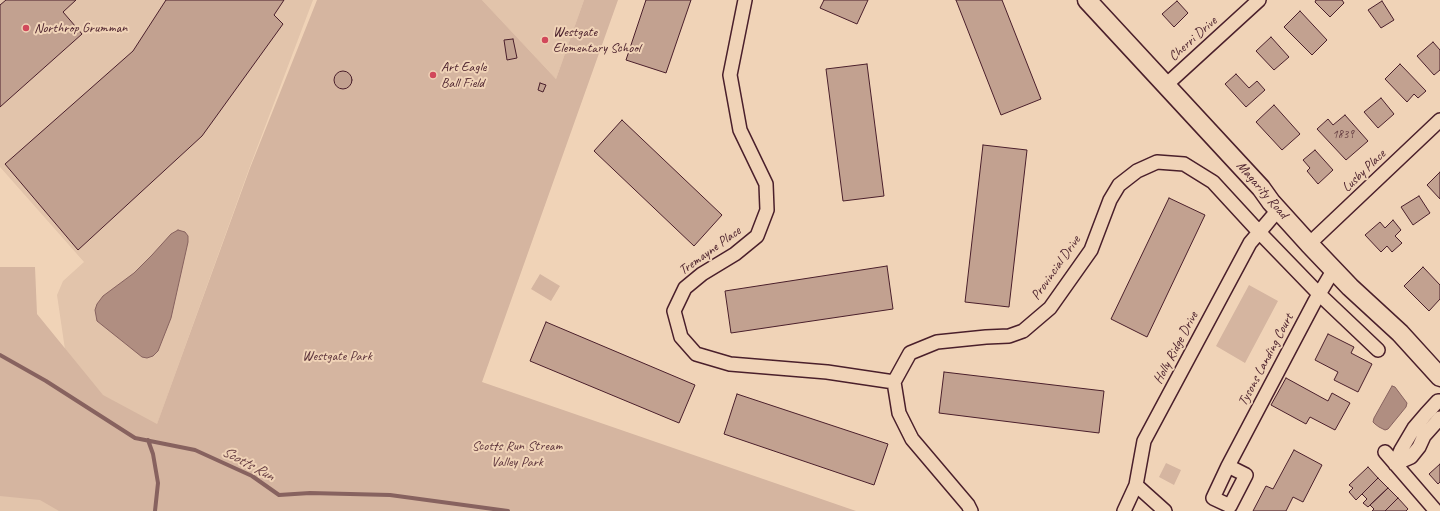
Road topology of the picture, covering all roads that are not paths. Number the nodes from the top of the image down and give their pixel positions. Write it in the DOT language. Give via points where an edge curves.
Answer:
graph roads {
  1 [pos="745,0"];
  2 [pos="1087,0"];
  3 [pos="1259,0"];
  4 [pos="1166,85"];
  5 [pos="1440,120"];
  6 [pos="1278,210"];
  7 [pos="1259,232"];
  8 [pos="1310,244"];
  9 [pos="1334,270"];
  10 [pos="1319,294"];
  11 [pos="1378,350"];
  12 [pos="1440,377"];
  13 [pos="894,382"];
  14 [pos="1440,401"];
  15 [pos="1440,418"];
  16 [pos="1385,452"];
  17 [pos="1395,464"];
  18 [pos="1228,466"];
  19 [pos="1136,485"];
  20 [pos="971,511"];
  21 [pos="1124,511"];
  22 [pos="1165,511"];
  23 [pos="1436,511"];
  1 -- 13 [label="street, Tremayne Place" via="730,75 740,130 766,184 767,210 757,236 685,288 674,311 681,337 696,354 730,364 827,372"];
  2 -- 4 [label="main road, Magarity Road"];
  3 -- 4 [label="street, Cherri Drive"];
  4 -- 6 [label="main road, Magarity Road" via="1261,188"];
  5 -- 8 [label="street, Lusby Place"];
  6 -- 7 [label="street, Holly Ridge Drive"];
  6 -- 8 [label="main road, Magarity Road"];
  7 -- 10 [label="street, Provincial Drive"];
  7 -- 13 [label="street, Provincial Drive" via="1213,182 1184,164 1157,162 1137,171 1119,185 1110,200 1091,250 1050,308 1023,331 1009,336 937,342 910,353"];
  7 -- 19 [label="street, Holly Ridge Drive" via="1250,243 1144,441"];
  8 -- 9 [label="main road, Magarity Road"];
  9 -- 10 [label="street, Tysons Landing Court"];
  9 -- 12 [label="main road, Magarity Road" via="1400,333"];
  10 -- 11 [label="street, Provincial Drive"];
  10 -- 18 [label="street, Tysons Landing Court"];
  13 -- 20 [label="street" via="899,413 912,439"];
  14 -- 17 [label="street" via="1414,428"];
  15 -- 17 [label="street" via="1424,436 1411,457"];
  16 -- 17 [label="street"];
  17 -- 23 [label="street"];
  19 -- 21 [label="street, Holly Ridge Drive"];
  19 -- 22 [label="street"];
}
